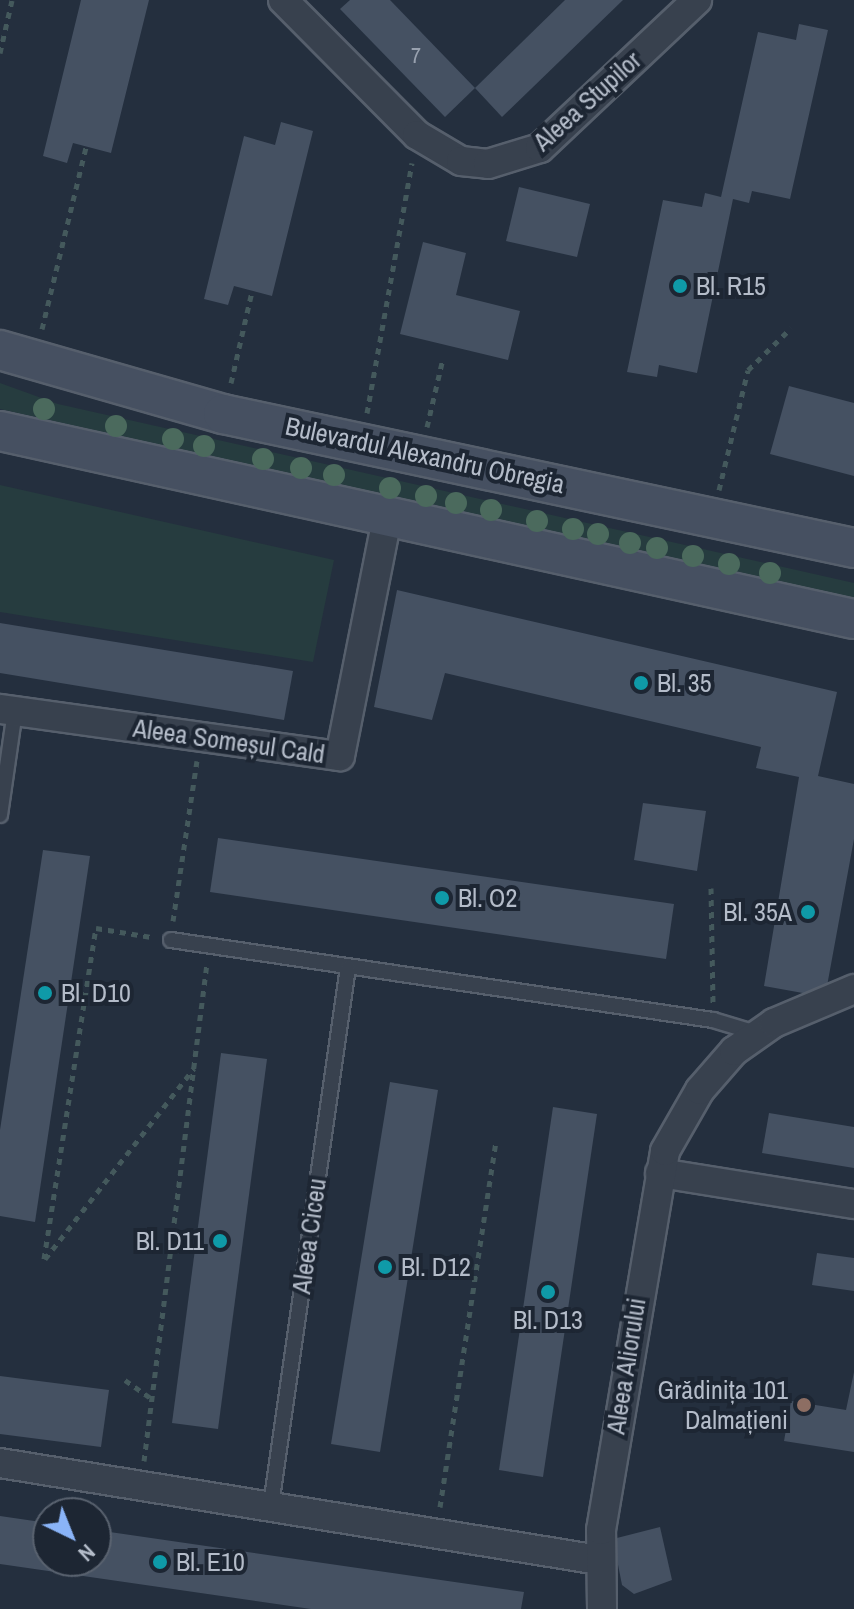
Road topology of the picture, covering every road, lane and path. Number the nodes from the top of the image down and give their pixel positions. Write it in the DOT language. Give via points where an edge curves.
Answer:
graph roads {
  1 [pos="12,0"];
  2 [pos="283,0"];
  3 [pos="697,0"];
  4 [pos="0,53"];
  5 [pos="417,135"];
  6 [pos="86,147"];
  7 [pos="252,291"];
  8 [pos="791,328"];
  9 [pos="16,357"];
  10 [pos="443,358"];
  11 [pos="223,414"];
  12 [pos="0,431"];
  13 [pos="361,440"];
  14 [pos="421,454"];
  15 [pos="388,513"];
  16 [pos="713,517"];
  17 [pos="854,548"];
  18 [pos="854,619"];
  19 [pos="8,710"];
  20 [pos="200,737"];
  21 [pos="0,815"];
  22 [pos="711,888"];
  23 [pos="171,940"];
  24 [pos="209,946"];
  25 [pos="348,967"];
  26 [pos="854,989"];
  27 [pos="713,1020"];
  28 [pos="756,1033"];
  29 [pos="195,1067"];
  30 [pos="496,1140"];
  31 [pos="660,1173"];
  32 [pos="854,1204"];
  33 [pos="125,1380"];
  34 [pos="152,1399"];
  35 [pos="0,1463"];
  36 [pos="141,1484"];
  37 [pos="271,1505"];
  38 [pos="437,1532"];
  39 [pos="599,1560"];
  40 [pos="602,1609"];
  1 -- 4 [label="path"];
  2 -- 5 [label="street, Aleea Stupilor"];
  3 -- 5 [label="street, Aleea Stupilor" via="525,155 461,161"];
  5 -- 13 [label="path"];
  6 -- 9 [label="path"];
  7 -- 11 [label="path"];
  8 -- 16 [label="path" via="748,370"];
  9 -- 11 [label="main road, Bulevardul Alexandru Obregia"];
  10 -- 14 [label="path"];
  11 -- 13 [label="main road, Bulevardul Alexandru Obregia"];
  12 -- 15 [label="main road"];
  13 -- 14 [label="main road, Bulevardul Alexandru Obregia"];
  14 -- 16 [label="main road, Bulevardul Alexandru Obregia"];
  15 -- 18 [label="main road"];
  15 -- 20 [label="street, Aleea Someșul Cald" via="340,756"];
  16 -- 17 [label="main road, Bulevardul Alexandru Obregia"];
  19 -- 20 [label="street, Aleea Someșul Cald"];
  19 -- 21 [label="lane, Aleea Someșul Cald"];
  20 -- 23 [label="path"];
  22 -- 27 [label="path"];
  23 -- 24 [label="lane"];
  23 -- 29 [label="path" via="96,928 44,1259"];
  24 -- 25 [label="lane"];
  24 -- 29 [label="path"];
  25 -- 27 [label="lane"];
  25 -- 37 [label="lane, Aleea Ciceu"];
  26 -- 28 [label="street, Aleea Aliorului"];
  27 -- 28 [label="lane"];
  28 -- 31 [label="street, Aleea Aliorului" via="693,1100"];
  29 -- 34 [label="path"];
  30 -- 38 [label="path"];
  31 -- 32 [label="street"];
  31 -- 39 [label="street, Aleea Aliorului"];
  33 -- 34 [label="path"];
  34 -- 36 [label="path"];
  35 -- 36 [label="street"];
  36 -- 37 [label="street"];
  37 -- 38 [label="street"];
  38 -- 39 [label="street"];
  39 -- 40 [label="street, Aleea Aliorului"];
}
